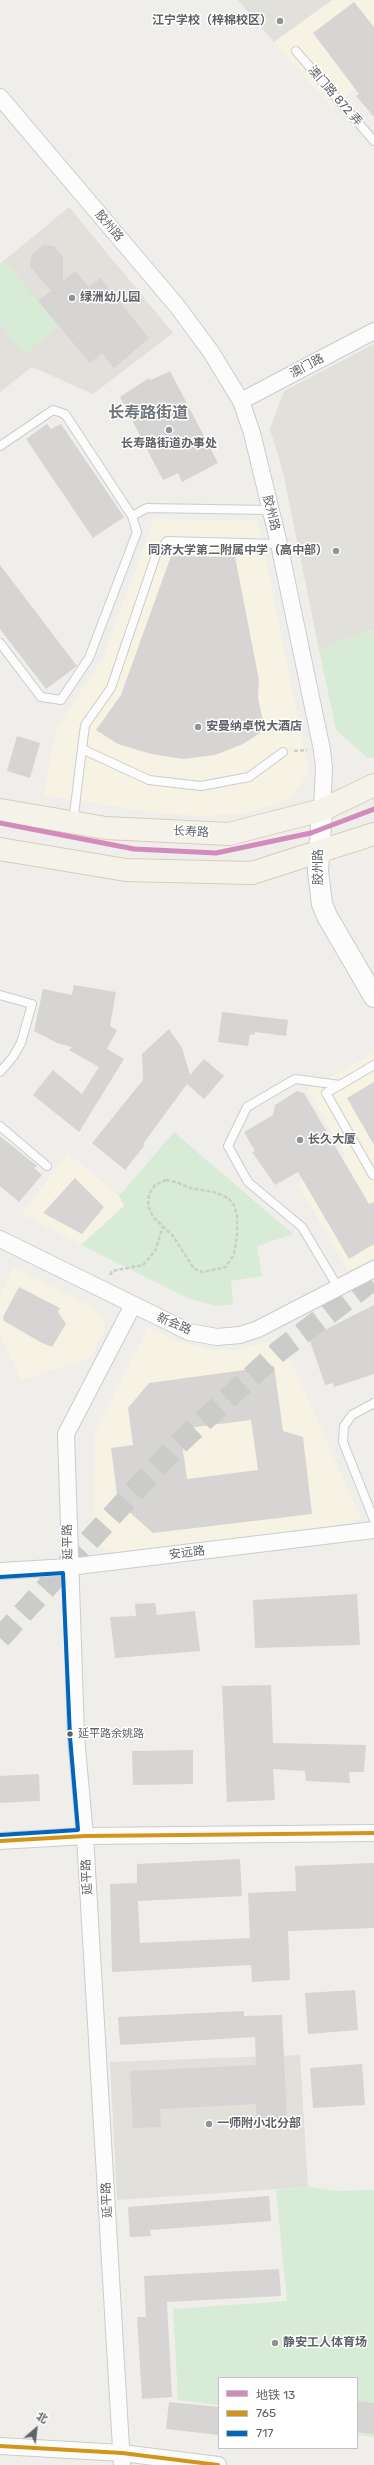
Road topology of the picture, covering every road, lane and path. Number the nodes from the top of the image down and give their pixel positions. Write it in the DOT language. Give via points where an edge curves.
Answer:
graph roads {
  1 [pos="296,51"];
  2 [pos="0,97"];
  3 [pos="374,141"];
  4 [pos="374,331"];
  5 [pos="241,401"];
  6 [pos="0,446"];
  7 [pos="270,510"];
  8 [pos="132,516"];
  9 [pos="279,544"];
  10 [pos="0,643"];
  11 [pos="82,749"];
  12 [pos="322,750"];
  13 [pos="283,752"];
  14 [pos="374,785"];
  15 [pos="0,810"];
  16 [pos="322,810"];
  17 [pos="73,822"];
  18 [pos="374,834"];
  19 [pos="0,849"];
  20 [pos="318,853"];
  21 [pos="0,995"];
  22 [pos="374,997"];
  23 [pos="374,1065"];
  24 [pos="0,1072"];
  25 [pos="340,1085"];
  26 [pos="0,1126"];
  27 [pos="47,1166"];
  28 [pos="373,1175"];
  29 [pos="163,1226"];
  30 [pos="0,1239"];
  31 [pos="374,1269"];
  32 [pos="338,1289"];
  33 [pos="102,1290"];
  34 [pos="133,1305"];
  35 [pos="374,1403"];
  36 [pos="374,1520"];
  37 [pos="374,1530"];
  38 [pos="69,1567"];
  39 [pos="0,1571"];
  40 [pos="374,1833"];
  41 [pos="85,1836"];
  42 [pos="0,1841"];
  43 [pos="0,2446"];
  44 [pos="122,2459"];
  45 [pos="218,2465"];
  1 -- 3 [label="lane, 澳门路 872 弄"];
  2 -- 5 [label="street, 胶州路" via="177,306 211,352"];
  4 -- 5 [label="street, 澳门路"];
  5 -- 7 [label="street, 胶州路" via="252,433"];
  6 -- 8 [label="lane" via="53,410 65,414"];
  7 -- 8 [label="lane" via="147,508"];
  7 -- 9 [label="street, 胶州路"];
  8 -- 10 [label="lane" via="137,532 92,651 61,700 41,697"];
  9 -- 11 [label="lane" via="167,541 156,555 111,688 85,725"];
  9 -- 12 [label="street, 胶州路"];
  11 -- 13 [label="lane" via="148,780 201,786 249,777"];
  11 -- 17 [label="lane"];
  12 -- 13 [label="path"];
  12 -- 16 [label="street, 胶州路"];
  14 -- 16 [label="main road, 长寿路"];
  15 -- 17 [label="main road, 长寿路"];
  16 -- 17 [label="main road, 长寿路" via="229,834 106,828"];
  16 -- 20 [label="street, 胶州路"];
  18 -- 20 [label="main road"];
  19 -- 20 [label="main road" via="126,870 244,872"];
  20 -- 22 [label="street, 胶州路" via="319,890 327,916"];
  21 -- 24 [label="lane" via="32,1004 21,1044"];
  23 -- 25 [label="lane"];
  25 -- 28 [label="lane" via="326,1093"];
  25 -- 32 [label="lane" via="295,1079 247,1107 228,1146 248,1182 302,1227"];
  26 -- 27 [label="lane"];
  29 -- 29 [label="path" via="153,1217 148,1206 149,1194 155,1185 166,1180 214,1192 228,1198 234,1205 237,1216 234,1254 226,1267 203,1272 194,1269 173,1236"];
  29 -- 33 [label="path" via="155,1252 143,1265 112,1271"];
  30 -- 33 [label="street, 新会路"];
  31 -- 32 [label="street, 新会路"];
  32 -- 34 [label="street, 新会路" via="258,1329 240,1335 217,1337 189,1332"];
  33 -- 34 [label="street, 新会路"];
  34 -- 38 [label="street, 延平路" via="66,1434"];
  35 -- 36 [label="lane" via="352,1415 344,1426 343,1442"];
  37 -- 38 [label="street, 安远路"];
  38 -- 39 [label="street, 安远路"];
  38 -- 41 [label="street, 延平路" via="76,1737"];
  40 -- 41 [label="street"];
  41 -- 42 [label="street"];
  41 -- 44 [label="street, 延平路"];
  43 -- 44 [label="street"];
  44 -- 45 [label="street"];
}
